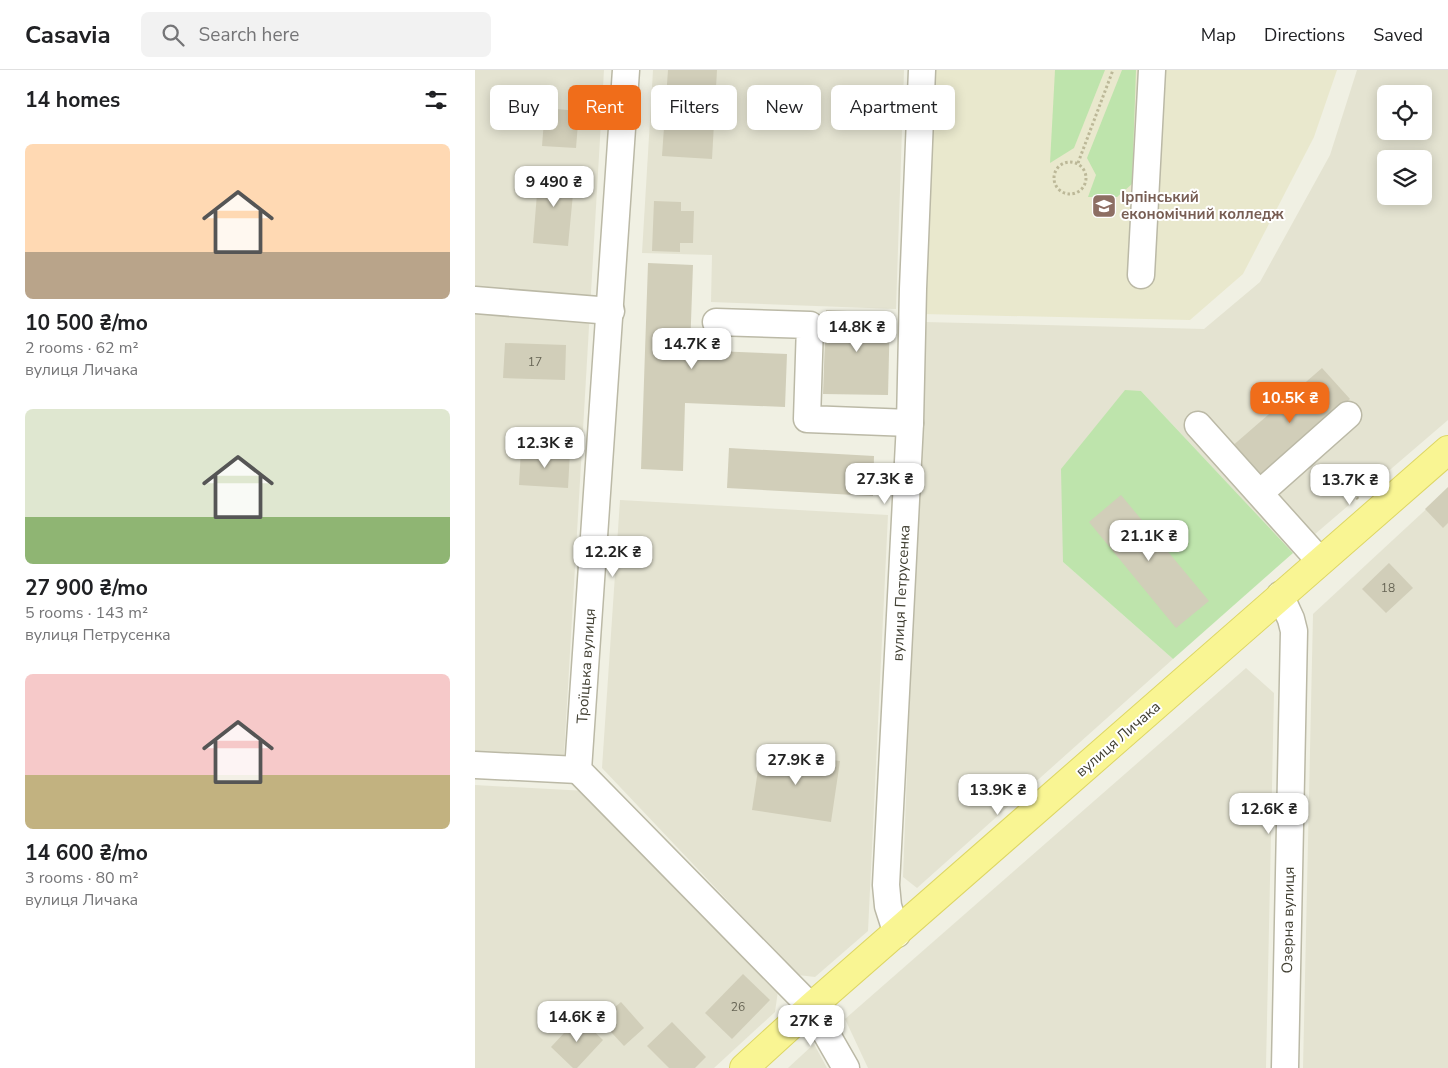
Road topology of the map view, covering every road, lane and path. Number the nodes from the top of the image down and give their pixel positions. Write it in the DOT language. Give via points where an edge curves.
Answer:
graph roads {
  1 [pos="625,70"];
  2 [pos="922,70"];
  3 [pos="1113,70"];
  4 [pos="1152,70"];
  5 [pos="1078,163"];
  6 [pos="1141,274"];
  7 [pos="475,300"];
  8 [pos="611,311"];
  9 [pos="716,322"];
  10 [pos="1348,415"];
  11 [pos="910,423"];
  12 [pos="1198,425"];
  13 [pos="1310,448"];
  14 [pos="1448,450"];
  15 [pos="1260,493"];
  16 [pos="1372,515"];
  17 [pos="1320,561"];
  18 [pos="1281,595"];
  19 [pos="475,765"];
  20 [pos="578,770"];
  21 [pos="897,934"];
  22 [pos="811,1007"];
  23 [pos="745,1068"];
  24 [pos="845,1068"];
  25 [pos="1285,1068"];
  1 -- 8 [label="street, Троїцька вулиця"];
  2 -- 11 [label="street, вулиця Петрусенка"];
  3 -- 5 [label="path"];
  4 -- 6 [label="street"];
  5 -- 5 [label="path" via="1063,164 1056,171 1054,181 1064,193 1075,194 1084,187 1085,171"];
  7 -- 8 [label="street"];
  8 -- 20 [label="street, Троїцька вулиця"];
  9 -- 11 [label="street" via="809,325 807,419"];
  10 -- 13 [label="street"];
  11 -- 21 [label="street, вулиця Петрусенка" via="886,885 888,906"];
  12 -- 15 [label="street"];
  13 -- 15 [label="street"];
  13 -- 16 [label="path"];
  14 -- 16 [label="main road, вулиця Личака"];
  15 -- 17 [label="street"];
  16 -- 17 [label="main road, вулиця Личака"];
  17 -- 18 [label="main road, вулиця Личака"];
  18 -- 21 [label="main road, вулиця Личака"];
  18 -- 25 [label="street, Озерна вулиця" via="1293,631"];
  19 -- 20 [label="street"];
  20 -- 22 [label="street"];
  21 -- 22 [label="main road, вулиця Личака"];
  22 -- 23 [label="main road, вулиця Личака"];
  22 -- 24 [label="street"];
}
